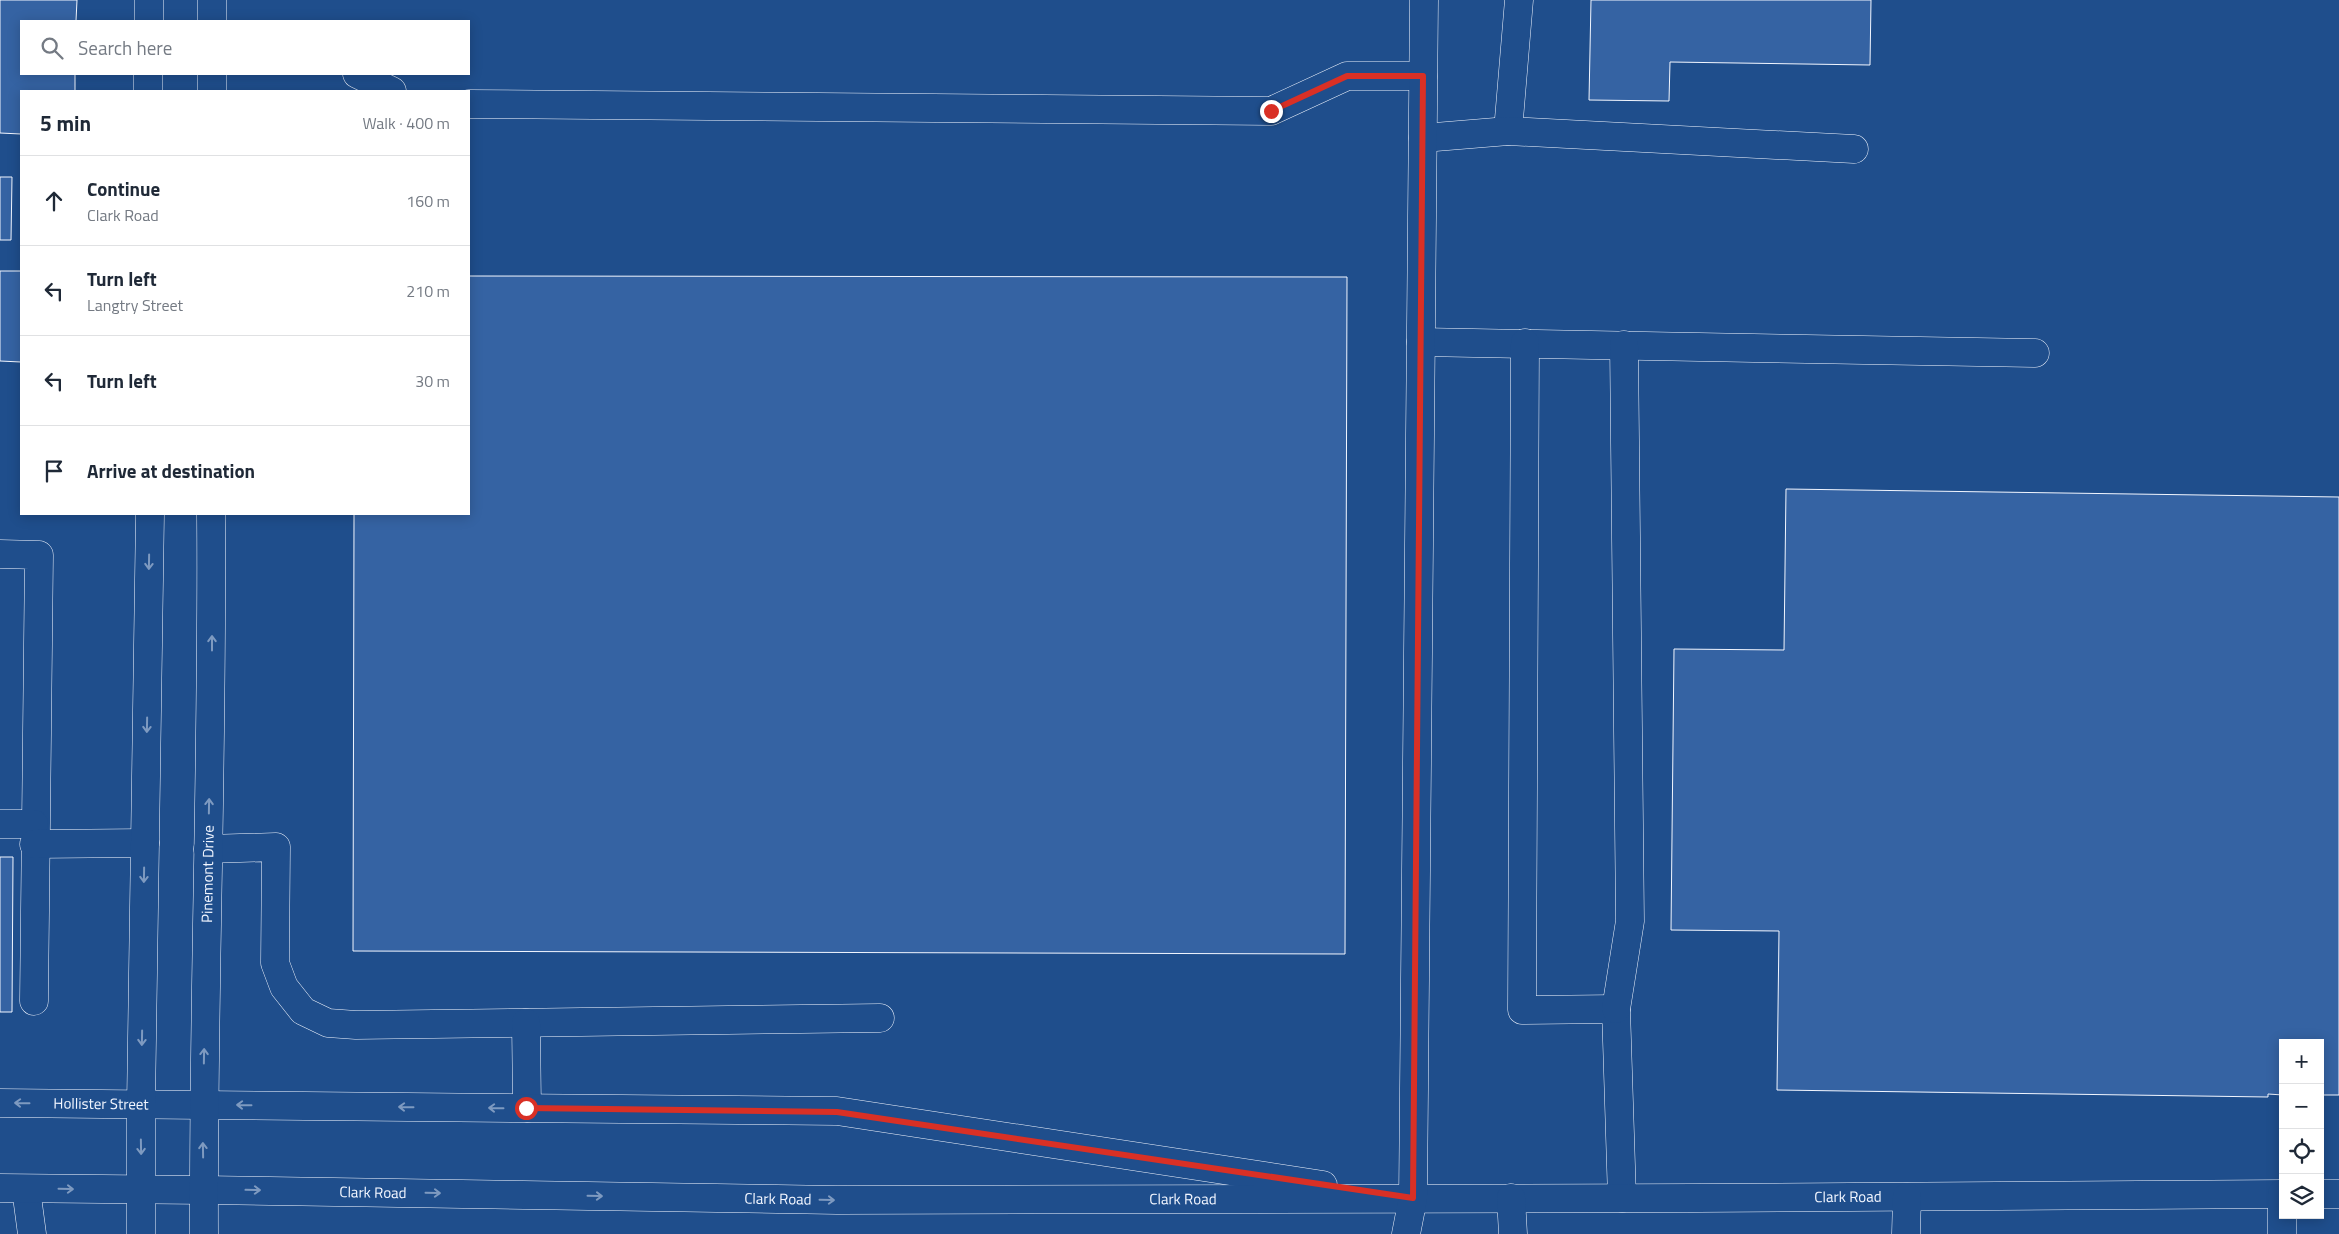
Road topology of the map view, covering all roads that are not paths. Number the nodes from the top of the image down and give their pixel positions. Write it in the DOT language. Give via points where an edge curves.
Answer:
graph roads {
  1 [pos="150,0"];
  2 [pos="212,0"];
  3 [pos="1424,0"];
  4 [pos="1518,0"];
  5 [pos="149,20"];
  6 [pos="212,20"];
  7 [pos="148,75"];
  8 [pos="212,75"];
  9 [pos="359,75"];
  10 [pos="1423,76"];
  11 [pos="148,90"];
  12 [pos="212,90"];
  13 [pos="390,90"];
  14 [pos="470,104"];
  15 [pos="1508,131"];
  16 [pos="1423,138"];
  17 [pos="1854,149"];
  18 [pos="1421,342"];
  19 [pos="1525,343"];
  20 [pos="1624,345"];
  21 [pos="2035,353"];
  22 [pos="150,515"];
  23 [pos="211,515"];
  24 [pos="0,554"];
  25 [pos="0,824"];
  26 [pos="34,834"];
  27 [pos="145,843"];
  28 [pos="208,849"];
  29 [pos="34,1002"];
  30 [pos="1616,1009"];
  31 [pos="880,1018"];
  32 [pos="526,1023"];
  33 [pos="0,1102"];
  34 [pos="141,1104"];
  35 [pos="203,1105"];
  36 [pos="526,1108"];
  37 [pos="13,1188"];
  38 [pos="204,1190"];
  39 [pos="142,1191"];
  40 [pos="2279,1194"];
  41 [pos="2324,1194"];
  42 [pos="2339,1194"];
  43 [pos="1907,1197"];
  44 [pos="1413,1198"];
  45 [pos="1511,1198"];
  46 [pos="1622,1198"];
  47 [pos="2282,1219"];
  48 [pos="32,1234"];
  49 [pos="141,1234"];
  50 [pos="204,1234"];
  51 [pos="1406,1234"];
  52 [pos="1513,1234"];
  53 [pos="1906,1234"];
  54 [pos="2282,1234"];
  1 -- 5 [label="street"];
  2 -- 6 [label="street"];
  3 -- 10 [label="street"];
  4 -- 15 [label="street"];
  7 -- 11 [label="street"];
  8 -- 12 [label="street"];
  9 -- 13 [label="street"];
  10 -- 14 [label="street" via="1347,76 1271,111"];
  10 -- 16 [label="street"];
  15 -- 16 [label="street"];
  15 -- 17 [label="street"];
  16 -- 18 [label="street"];
  18 -- 19 [label="street"];
  18 -- 44 [label="street"];
  19 -- 20 [label="street"];
  19 -- 30 [label="street" via="1522,1010"];
  20 -- 21 [label="street"];
  20 -- 30 [label="street" via="1630,921"];
  22 -- 27 [label="street, one-way"];
  28 -- 23 [label="street, Pinemont Drive, one-way"];
  24 -- 26 [label="street" via="39,554"];
  25 -- 26 [label="street"];
  26 -- 27 [label="street"];
  26 -- 29 [label="street"];
  27 -- 34 [label="street, one-way"];
  28 -- 32 [label="street" via="276,847 274,963 284,987 303,1011 328,1023 356,1025"];
  35 -- 28 [label="street, Pinemont Drive, one-way"];
  30 -- 46 [label="street"];
  31 -- 32 [label="street"];
  32 -- 36 [label="street"];
  34 -- 33 [label="street, Hollister Street, one-way"];
  34 -- 35 [label="street, Hollister Street"];
  34 -- 39 [label="street, one-way"];
  36 -- 35 [label="street, Clark Road, one-way"];
  38 -- 35 [label="street, Pinemont Drive, one-way"];
  36 -- 44 [label="street, Clark Road" via="837,1112"];
  37 -- 39 [label="street, one-way"];
  37 -- 48 [label="street"];
  38 -- 39 [label="street, Clark Road"];
  38 -- 44 [label="street, Clark Road, one-way" via="837,1200"];
  38 -- 50 [label="street, Pinemont Drive"];
  39 -- 49 [label="street"];
  40 -- 43 [label="street, Clark Road"];
  41 -- 42 [label="street"];
  43 -- 46 [label="street, Clark Road"];
  43 -- 53 [label="street"];
  44 -- 45 [label="street, Clark Road"];
  44 -- 51 [label="street"];
  45 -- 46 [label="street, Clark Road"];
  45 -- 52 [label="street"];
  47 -- 54 [label="street"];
}
